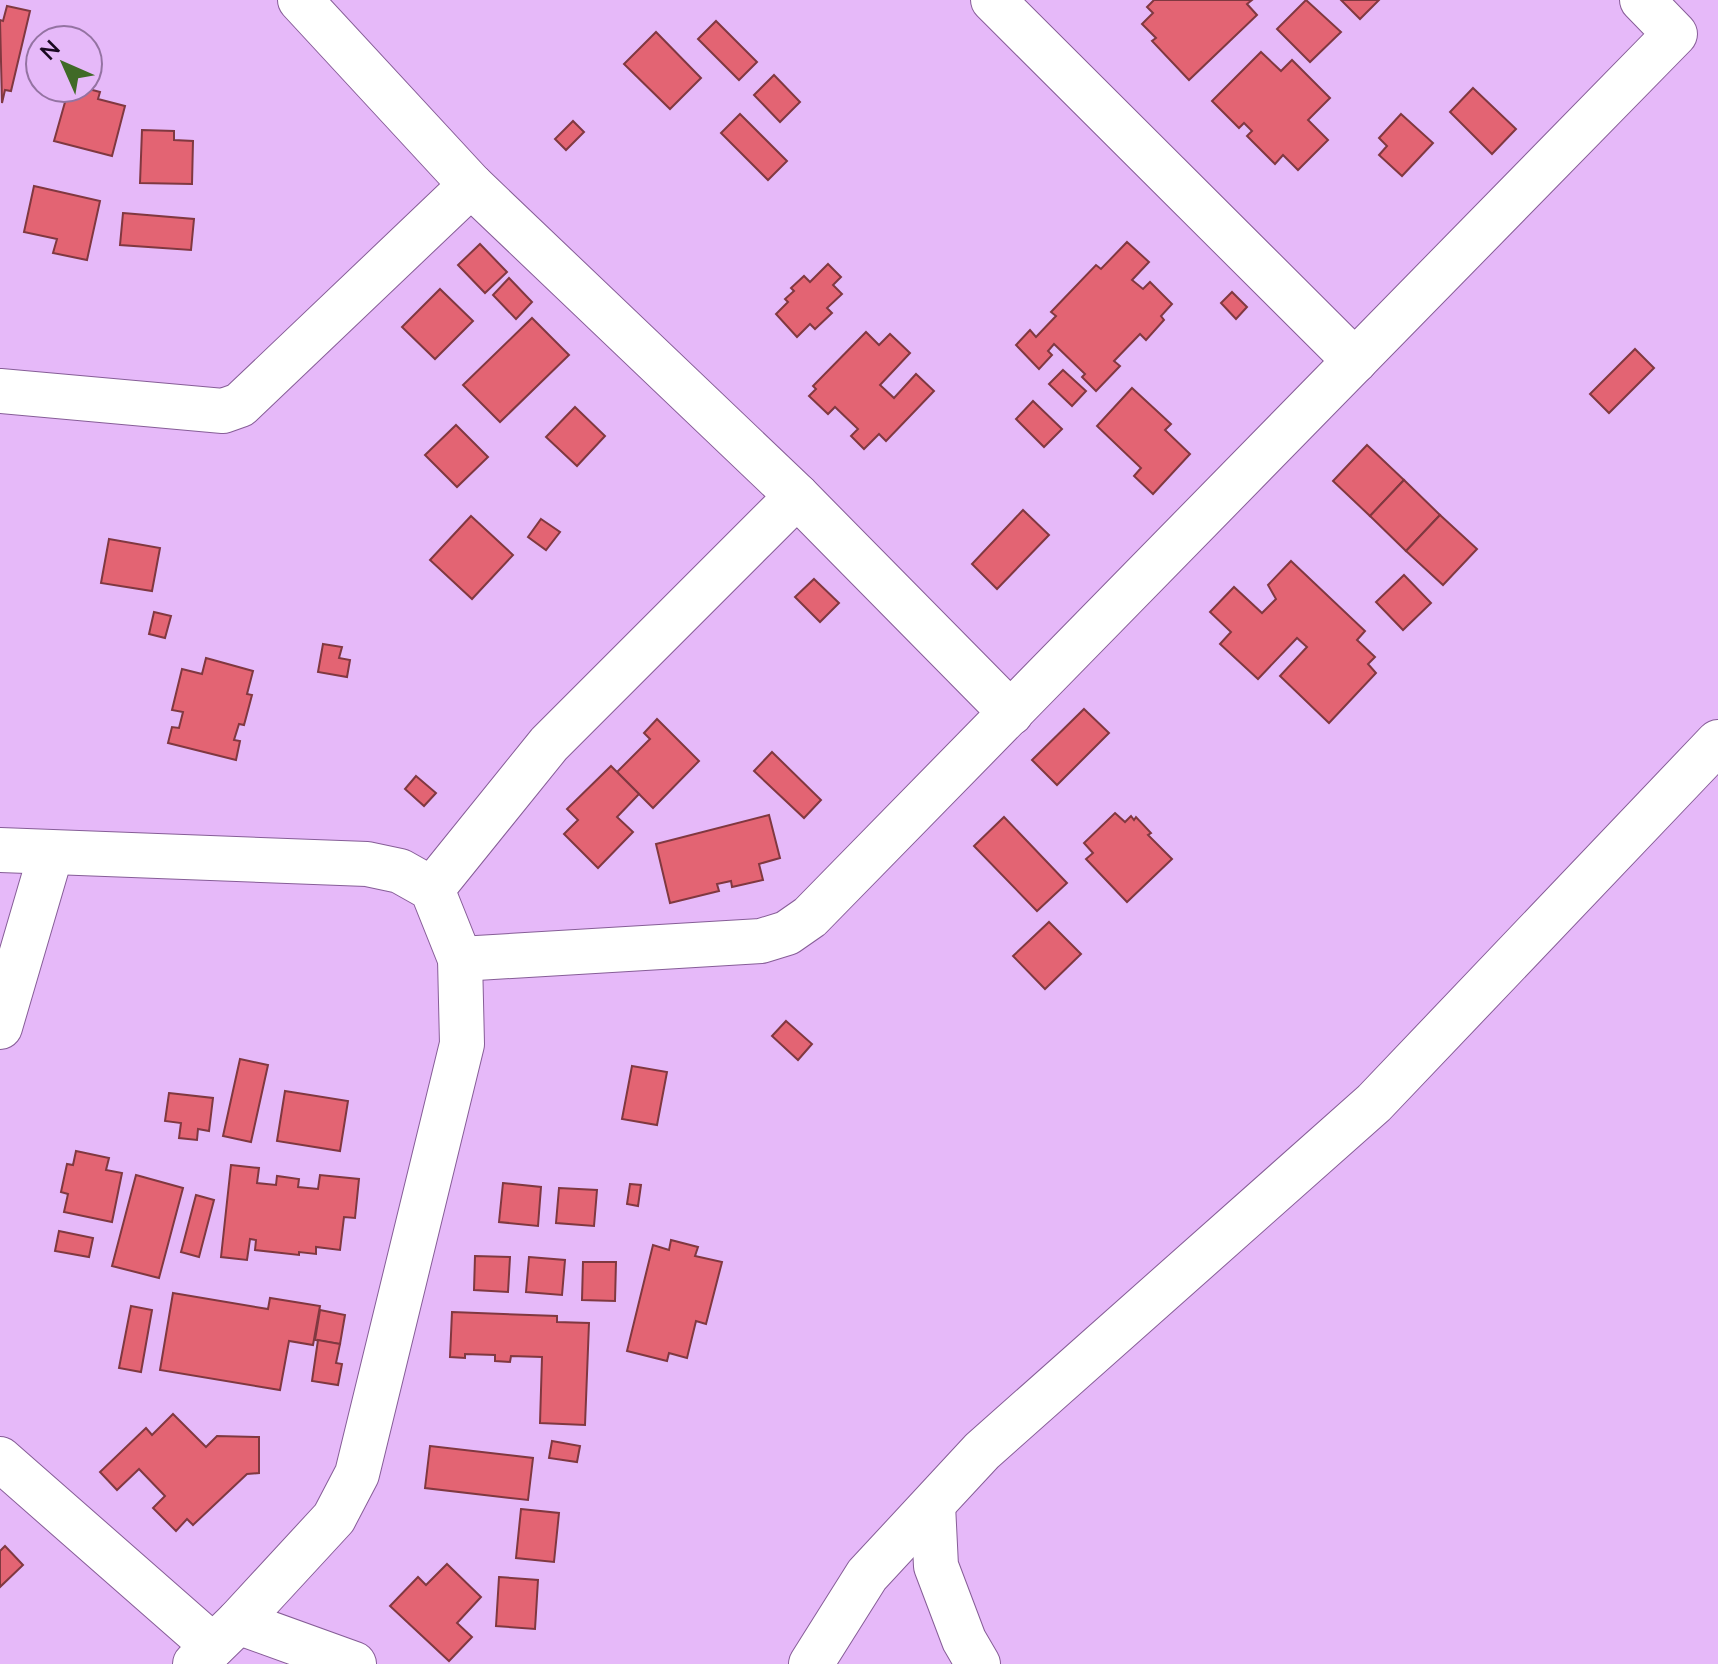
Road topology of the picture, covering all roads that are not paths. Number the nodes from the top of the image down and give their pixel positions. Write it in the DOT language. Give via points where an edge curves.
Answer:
graph roads {
  1 [pos="300,0"];
  2 [pos="993,0"];
  3 [pos="1642,0"];
  4 [pos="471,185"];
  5 [pos="1355,361"];
  6 [pos="0,391"];
  7 [pos="797,496"];
  8 [pos="1011,713"];
  9 [pos="1718,742"];
  10 [pos="0,850"];
  11 [pos="51,853"];
  12 [pos="432,889"];
  13 [pos="460,959"];
  14 [pos="0,1027"];
  15 [pos="0,1459"];
  16 [pos="933,1505"];
  17 [pos="215,1644"];
  18 [pos="354,1664"];
  19 [pos="811,1664"];
  20 [pos="978,1664"];
  1 -- 4 [label="street"];
  2 -- 5 [label="street"];
  3 -- 5 [label="street" via="1675,34"];
  4 -- 6 [label="street" via="240,405 223,411"];
  4 -- 7 [label="street"];
  5 -- 8 [label="street"];
  7 -- 8 [label="street"];
  7 -- 12 [label="street" via="549,744"];
  8 -- 13 [label="street" via="810,917 787,933 761,941"];
  9 -- 16 [label="street" via="1374,1103 982,1451"];
  10 -- 11 [label="street"];
  11 -- 12 [label="street" via="367,864 400,871"];
  11 -- 14 [label="street"];
  12 -- 13 [label="street"];
  13 -- 17 [label="street" via="462,1044 357,1474 334,1518"];
  15 -- 17 [label="street"];
  16 -- 19 [label="street" via="867,1575"];
  16 -- 20 [label="street" via="936,1566"];
  17 -- 18 [label="street"];
}
